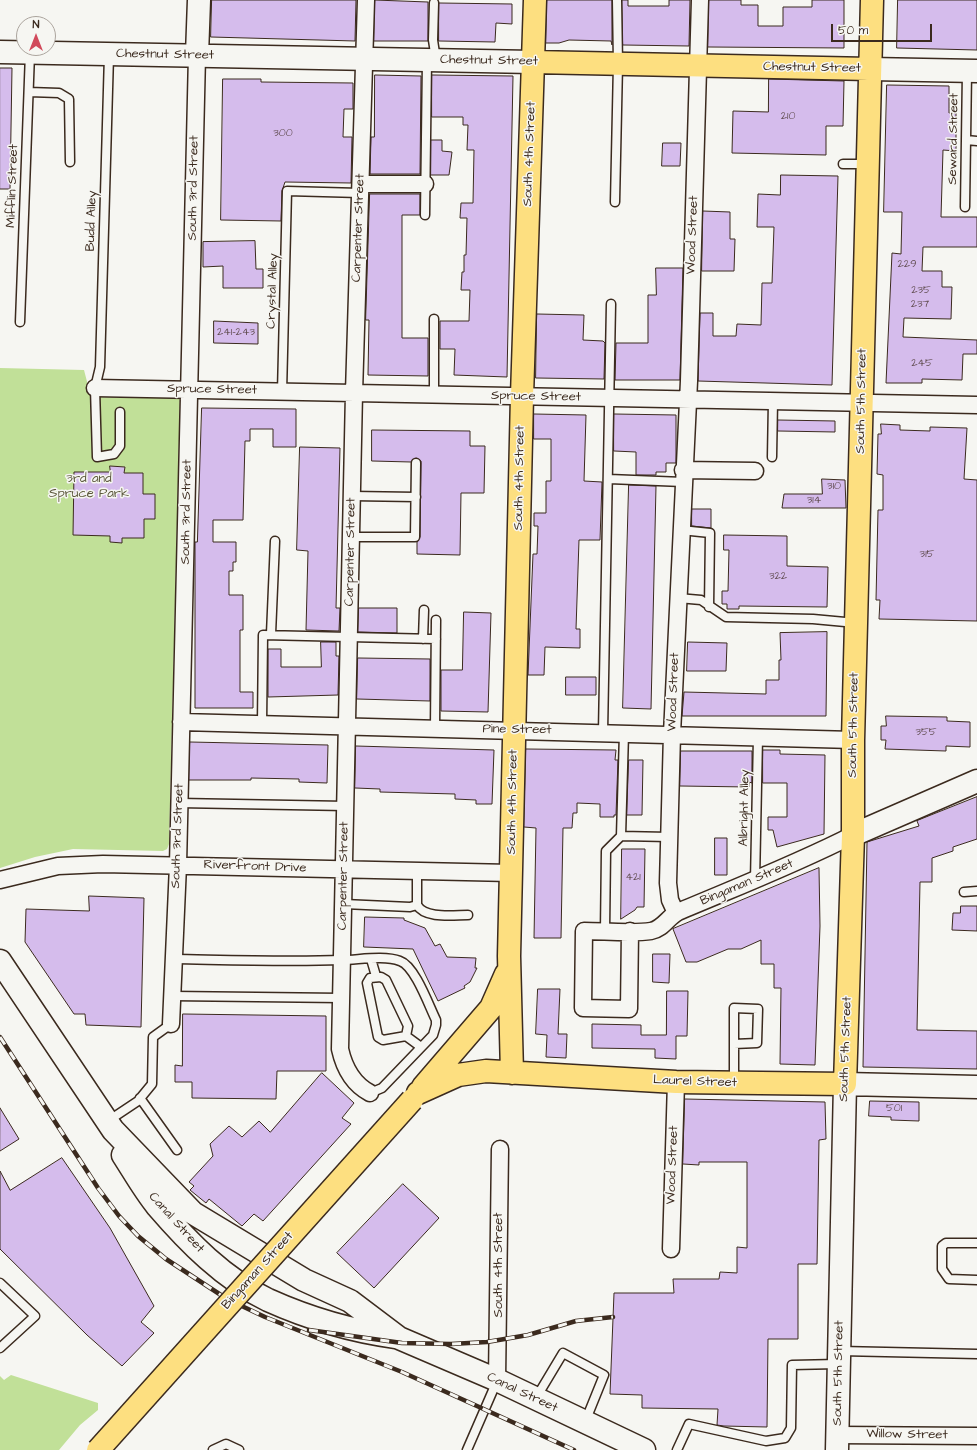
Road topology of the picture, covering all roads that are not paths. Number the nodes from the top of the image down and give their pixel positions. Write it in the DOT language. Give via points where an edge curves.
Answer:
graph roads {
  1 [pos="199,0"];
  2 [pos="366,0"];
  3 [pos="535,0"];
  4 [pos="617,0"];
  5 [pos="700,0"];
  6 [pos="872,0"];
  7 [pos="434,3"];
  8 [pos="0,52"];
  9 [pos="16,52"];
  10 [pos="56,53"];
  11 [pos="109,54"];
  12 [pos="197,55"];
  13 [pos="30,56"];
  14 [pos="366,58"];
  15 [pos="432,60"];
  16 [pos="533,62"];
  17 [pos="618,64"];
  18 [pos="698,66"];
  19 [pos="870,69"];
  20 [pos="972,71"];
  21 [pos="29,92"];
  22 [pos="966,140"];
  23 [pos="977,141"];
  24 [pos="70,162"];
  25 [pos="843,164"];
  26 [pos="868,164"];
  27 [pos="425,184"];
  28 [pos="360,188"];
  29 [pos="614,202"];
  30 [pos="965,207"];
  31 [pos="425,215"];
  32 [pos="611,304"];
  33 [pos="434,319"];
  34 [pos="20,322"];
  35 [pos="95,388"];
  36 [pos="190,390"];
  37 [pos="282,392"];
  38 [pos="354,393"];
  39 [pos="434,395"];
  40 [pos="522,396"];
  41 [pos="610,398"];
  42 [pos="688,399"];
  43 [pos="773,401"];
  44 [pos="862,403"];
  45 [pos="977,405"];
  46 [pos="120,412"];
  47 [pos="772,457"];
  48 [pos="416,464"];
  49 [pos="755,471"];
  50 [pos="683,476"];
  51 [pos="609,479"];
  52 [pos="352,496"];
  53 [pos="416,497"];
  54 [pos="681,530"];
  55 [pos="351,536"];
  56 [pos="275,541"];
  57 [pos="678,598"];
  58 [pos="709,607"];
  59 [pos="424,610"];
  60 [pos="436,620"];
  61 [pos="856,623"];
  62 [pos="272,634"];
  63 [pos="350,636"];
  64 [pos="423,639"];
  65 [pos="436,639"];
  66 [pos="181,722"];
  67 [pos="262,724"];
  68 [pos="348,726"];
  69 [pos="435,728"];
  70 [pos="514,730"];
  71 [pos="603,732"];
  72 [pos="624,733"];
  73 [pos="672,734"];
  74 [pos="758,737"];
  75 [pos="853,740"];
  76 [pos="977,781"];
  77 [pos="179,803"];
  78 [pos="346,806"];
  79 [pos="853,835"];
  80 [pos="621,836"];
  81 [pos="669,837"];
  82 [pos="178,865"];
  83 [pos="344,869"];
  84 [pos="417,871"];
  85 [pos="511,873"];
  86 [pos="0,880"];
  87 [pos="755,880"];
  88 [pos="977,891"];
  89 [pos="964,892"];
  90 [pos="344,904"];
  91 [pos="417,904"];
  92 [pos="676,914"];
  93 [pos="468,915"];
  94 [pos="605,930"];
  95 [pos="630,931"];
  96 [pos="509,956"];
  97 [pos="174,959"];
  98 [pos="371,959"];
  99 [pos="342,960"];
  100 [pos="0,961"];
  101 [pos="376,976"];
  102 [pos="172,996"];
  103 [pos="341,998"];
  104 [pos="171,1024"];
  105 [pos="406,1036"];
  106 [pos="734,1044"];
  107 [pos="421,1047"];
  108 [pos="512,1073"];
  109 [pos="676,1082"];
  110 [pos="734,1083"];
  111 [pos="845,1084"];
  112 [pos="977,1087"];
  113 [pos="370,1092"];
  114 [pos="415,1097"];
  115 [pos="140,1098"];
  116 [pos="111,1125"];
  117 [pos="500,1149"];
  118 [pos="177,1150"];
  119 [pos="977,1243"];
  120 [pos="671,1249"];
  121 [pos="977,1280"];
  122 [pos="0,1283"];
  123 [pos="399,1338"];
  124 [pos="0,1348"];
  125 [pos="977,1354"];
  126 [pos="839,1358"];
  127 [pos="497,1380"];
  128 [pos="536,1398"];
  129 [pos="584,1423"];
  130 [pos="977,1436"];
  131 [pos="835,1445"];
  132 [pos="98,1450"];
  133 [pos="214,1450"];
  134 [pos="239,1450"];
  135 [pos="467,1450"];
  136 [pos="644,1450"];
  137 [pos="677,1450"];
  1 -- 12 [label="street, South 3rd Street"];
  2 -- 14 [label="street, Carpenter Street"];
  3 -- 16 [label="main road, South 4th Street"];
  4 -- 17 [label="lane"];
  5 -- 18 [label="street, Wood Street"];
  6 -- 19 [label="main road, South 5th Street"];
  7 -- 15 [label="lane"];
  8 -- 9 [label="street, Chestnut Street"];
  10 -- 11 [label="street, Chestnut Street"];
  11 -- 12 [label="street, Chestnut Street"];
  11 -- 35 [label="lane, Budd Alley" via="100,367"];
  12 -- 14 [label="street, Chestnut Street"];
  12 -- 36 [label="street, South 3rd Street"];
  13 -- 21 [label="lane, Mifflin Street"];
  14 -- 15 [label="street, Chestnut Street"];
  14 -- 28 [label="street, Carpenter Street"];
  15 -- 16 [label="street, Chestnut Street"];
  15 -- 27 [label="lane"];
  16 -- 17 [label="main road, Chestnut Street"];
  16 -- 40 [label="main road, South 4th Street"];
  17 -- 18 [label="main road, Chestnut Street"];
  17 -- 29 [label="lane"];
  18 -- 19 [label="main road, Chestnut Street"];
  18 -- 42 [label="street, Wood Street"];
  19 -- 20 [label="street, Chestnut Street"];
  19 -- 26 [label="main road, South 5th Street"];
  20 -- 22 [label="lane, Seward Street"];
  21 -- 24 [label="lane" via="59,93 69,99"];
  21 -- 34 [label="lane, Mifflin Street"];
  22 -- 23 [label="lane"];
  22 -- 30 [label="lane, Seward Street"];
  25 -- 26 [label="lane"];
  26 -- 44 [label="main road, South 5th Street"];
  27 -- 28 [label="street"];
  27 -- 31 [label="lane"];
  28 -- 37 [label="lane, Crystal Alley" via="287,191"];
  28 -- 38 [label="street, Carpenter Street"];
  32 -- 41 [label="lane"];
  33 -- 39 [label="lane"];
  35 -- 36 [label="street, Spruce Street"];
  35 -- 46 [label="lane, Budd Alley" via="97,457 114,454 120,446"];
  36 -- 37 [label="street, Spruce Street"];
  36 -- 66 [label="street, South 3rd Street"];
  37 -- 38 [label="street, Spruce Street"];
  38 -- 39 [label="street, Spruce Street"];
  38 -- 52 [label="street, Carpenter Street"];
  39 -- 40 [label="street, Spruce Street"];
  40 -- 41 [label="street, Spruce Street"];
  40 -- 70 [label="main road, South 4th Street"];
  41 -- 42 [label="street, Spruce Street"];
  41 -- 51 [label="lane"];
  42 -- 43 [label="street, Spruce Street"];
  42 -- 50 [label="street, Wood Street"];
  43 -- 44 [label="street, Spruce Street"];
  43 -- 47 [label="lane"];
  44 -- 45 [label="street, Spruce Street"];
  44 -- 61 [label="main road, South 5th Street"];
  48 -- 53 [label="lane"];
  49 -- 50 [label="street"];
  50 -- 51 [label="lane"];
  50 -- 54 [label="street, Wood Street"];
  51 -- 71 [label="lane"];
  52 -- 53 [label="lane"];
  52 -- 55 [label="street, Carpenter Street"];
  53 -- 55 [label="lane" via="415,537"];
  54 -- 57 [label="street, Wood Street"];
  54 -- 58 [label="lane" via="710,533"];
  55 -- 63 [label="street, Carpenter Street"];
  56 -- 62 [label="lane"];
  57 -- 58 [label="lane" via="701,600"];
  57 -- 73 [label="street, Wood Street"];
  58 -- 61 [label="lane" via="726,617"];
  59 -- 64 [label="lane"];
  60 -- 65 [label="lane"];
  61 -- 75 [label="main road, South 5th Street"];
  62 -- 63 [label="lane"];
  62 -- 67 [label="lane" via="263,635"];
  63 -- 64 [label="lane"];
  63 -- 68 [label="street, Carpenter Street"];
  64 -- 65 [label="lane"];
  65 -- 69 [label="lane"];
  66 -- 67 [label="street, Pine Street"];
  66 -- 77 [label="street, South 3rd Street"];
  67 -- 68 [label="street, Pine Street"];
  68 -- 69 [label="street, Pine Street"];
  68 -- 78 [label="street, Carpenter Street"];
  69 -- 70 [label="street, Pine Street"];
  70 -- 71 [label="street, Pine Street"];
  70 -- 85 [label="main road, South 4th Street"];
  71 -- 72 [label="street, Pine Street"];
  72 -- 73 [label="street, Pine Street"];
  72 -- 80 [label="lane"];
  73 -- 74 [label="street, Pine Street"];
  73 -- 81 [label="street, Wood Street"];
  74 -- 75 [label="street, Pine Street"];
  74 -- 87 [label="lane, Albright Alley"];
  75 -- 79 [label="main road, South 5th Street"];
  76 -- 79 [label="street, Bingaman Street"];
  77 -- 78 [label="lane"];
  77 -- 82 [label="street, South 3rd Street"];
  78 -- 83 [label="street, Carpenter Street"];
  79 -- 87 [label="street, Bingaman Street"];
  79 -- 111 [label="main road, South 5th Street"];
  80 -- 81 [label="lane"];
  80 -- 94 [label="lane" via="606,851"];
  81 -- 92 [label="street, Wood Street" via="668,883 670,900"];
  82 -- 83 [label="street, Riverfront Drive"];
  82 -- 86 [label="street, Riverfront Drive" via="76,864"];
  82 -- 97 [label="street, South 3rd Street"];
  83 -- 84 [label="street, Riverfront Drive"];
  83 -- 90 [label="street, Carpenter Street"];
  84 -- 85 [label="street, Riverfront Drive"];
  84 -- 91 [label="lane"];
  85 -- 96 [label="main road, South 4th Street"];
  87 -- 92 [label="street, Bingaman Street"];
  88 -- 89 [label="lane"];
  90 -- 91 [label="lane"];
  90 -- 99 [label="street, Carpenter Street"];
  91 -- 93 [label="lane" via="424,912 430,914"];
  92 -- 95 [label="street, Bingaman Street" via="662,926 651,931"];
  94 -- 95 [label="street, Bingaman Street"];
  94 -- 95 [label="street, Bingaman Street" via="584,931 583,1008 629,1008"];
  96 -- 108 [label="main road, South 4th Street"];
  96 -- 114 [label="main road, South 4th Street" via="504,982 491,1008"];
  97 -- 99 [label="lane"];
  97 -- 102 [label="street, South 3rd Street"];
  98 -- 99 [label="lane"];
  98 -- 101 [label="lane"];
  98 -- 107 [label="lane" via="400,961 408,966 414,975 436,1020 433,1035"];
  99 -- 103 [label="street, Carpenter Street"];
  100 -- 116 [label="street, Canal Street"];
  101 -- 105 [label="lane" via="386,980 408,1026"];
  101 -- 105 [label="lane" via="370,978 367,983 378,1037 383,1040"];
  102 -- 103 [label="lane"];
  102 -- 104 [label="street, South 3rd Street"];
  103 -- 113 [label="street, Carpenter Street" via="340,1049 344,1065 361,1088"];
  104 -- 115 [label="lane" via="153,1037 152,1084"];
  105 -- 107 [label="lane"];
  106 -- 106 [label="lane" via="734,1008 758,1008 757,1044"];
  106 -- 110 [label="lane"];
  107 -- 113 [label="lane" via="382,1088 377,1092"];
  108 -- 109 [label="main road, Laurel Street"];
  108 -- 114 [label="main road, Laurel Street" via="458,1075"];
  109 -- 110 [label="main road, Laurel Street"];
  109 -- 120 [label="street, Wood Street"];
  110 -- 111 [label="main road, Laurel Street"];
  111 -- 112 [label="street, Laurel Street"];
  111 -- 126 [label="street, South 5th Street"];
  114 -- 132 [label="main road, Bingaman Street, bridge"];
  115 -- 116 [label="lane"];
  115 -- 118 [label="lane"];
  116 -- 123 [label="street, Canal Street" via="193,1213 304,1280 350,1301"];
  116 -- 123 [label="street, Canal Street" via="120,1151 156,1204 193,1245 228,1275 267,1299 298,1312 362,1332"];
  117 -- 127 [label="street, South 4th Street"];
  119 -- 121 [label="lane" via="946,1243 942,1246 942,1269 949,1279"];
  122 -- 124 [label="lane" via="35,1316"];
  123 -- 127 [label="street, Canal Street"];
  125 -- 126 [label="lane"];
  126 -- 131 [label="street, South 5th Street"];
  126 -- 137 [label="lane" via="792,1365 791,1428 785,1438 766,1441 689,1424"];
  127 -- 128 [label="street, Canal Street"];
  127 -- 135 [label="lane"];
  128 -- 129 [label="street, Canal Street"];
  128 -- 129 [label="lane" via="562,1353 604,1375"];
  129 -- 136 [label="street, Canal Street"];
  130 -- 131 [label="street, Willow Street"];
  133 -- 134 [label="lane" via="226,1444"];
}
